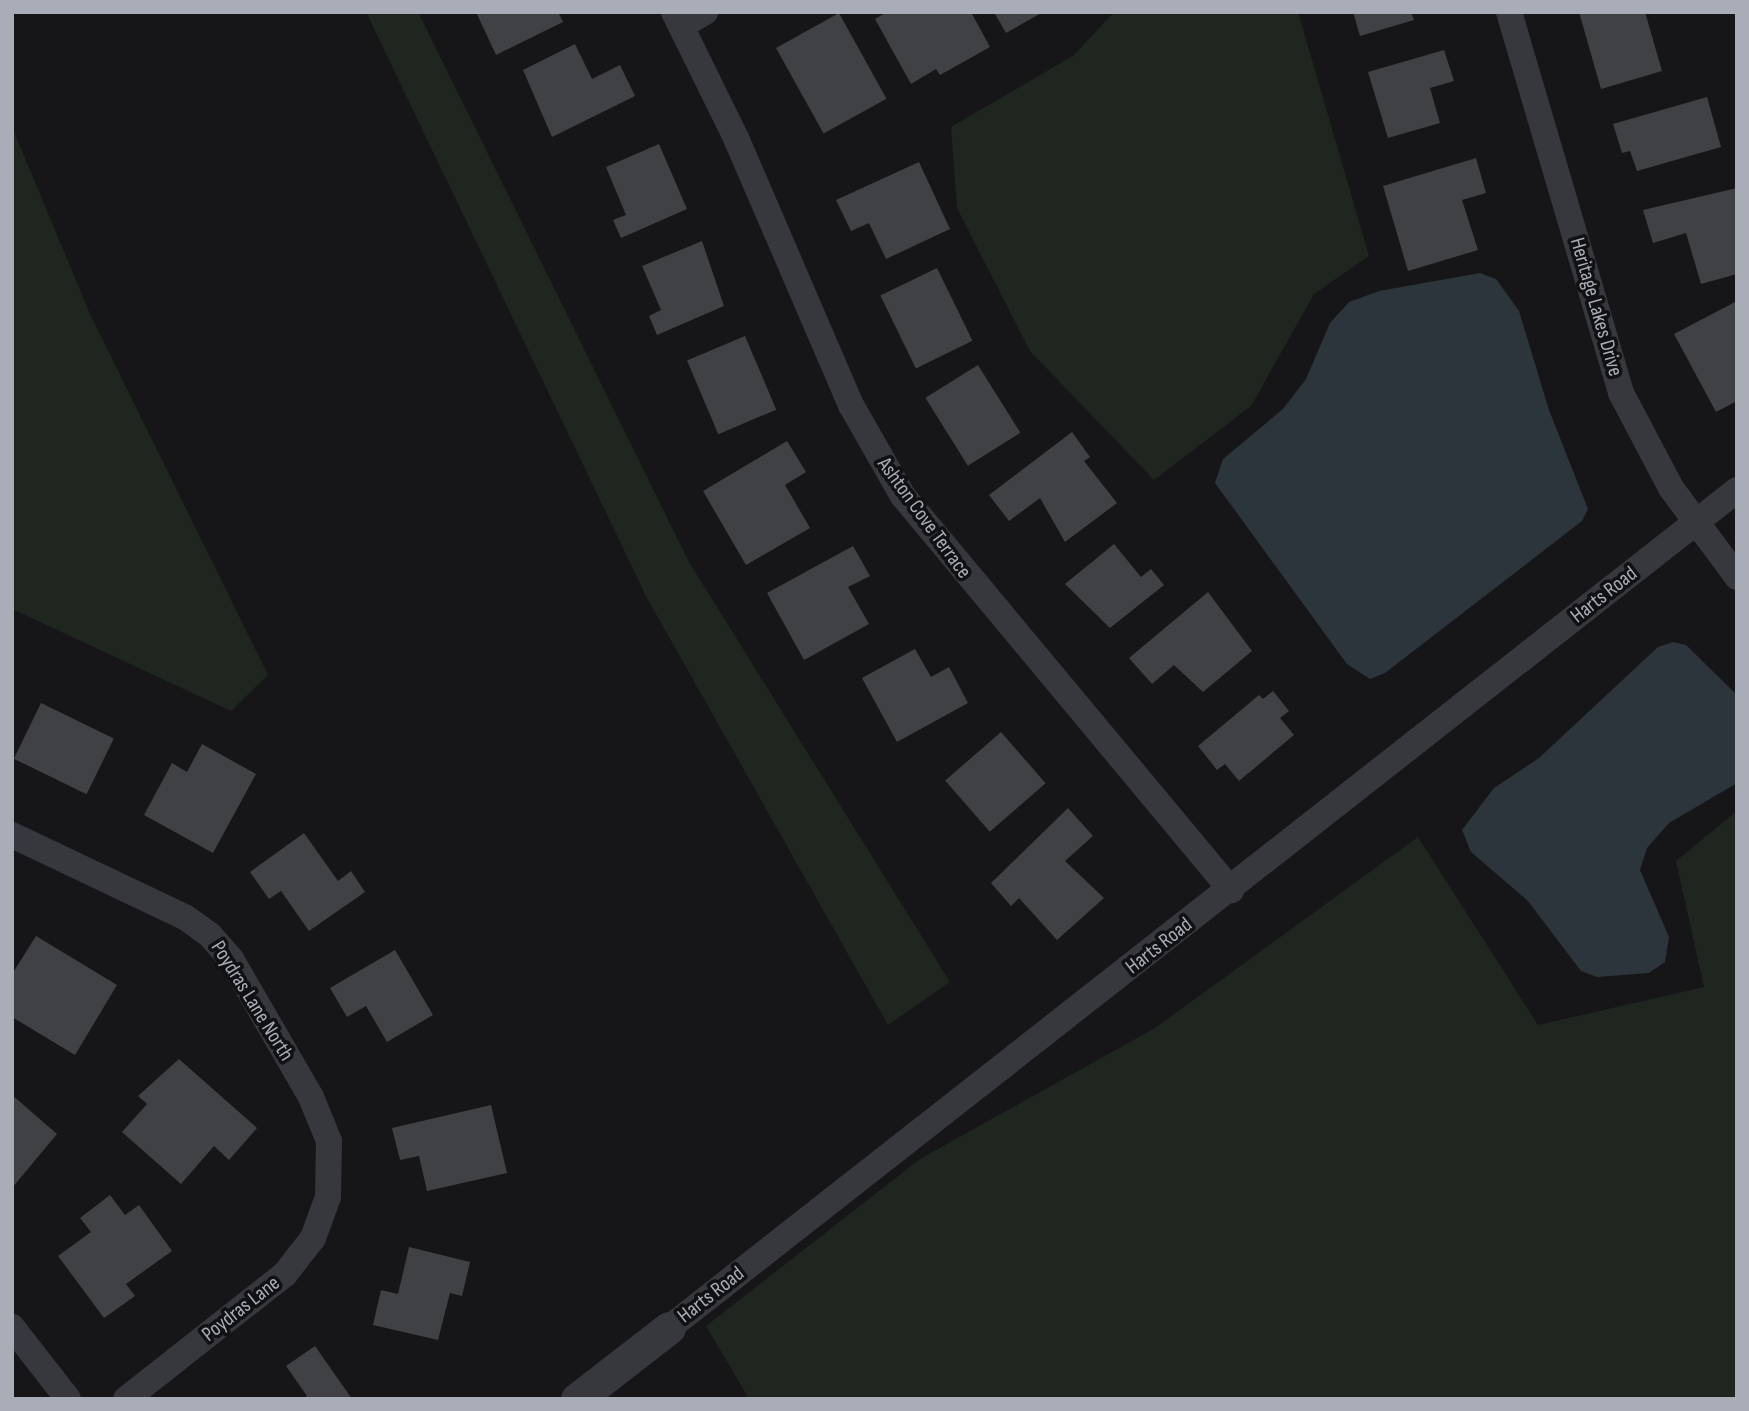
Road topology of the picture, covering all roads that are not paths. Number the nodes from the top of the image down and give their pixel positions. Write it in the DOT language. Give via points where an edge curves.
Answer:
graph roads {
  1 [pos="705,12"];
  2 [pos="1508,12"];
  3 [pos="677,19"];
  4 [pos="1737,490"];
  5 [pos="1695,523"];
  6 [pos="1737,577"];
  7 [pos="12,835"];
  8 [pos="1231,890"];
  9 [pos="328,1197"];
  10 [pos="12,1326"];
  11 [pos="669,1328"];
  12 [pos="68,1399"];
  13 [pos="126,1399"];
  14 [pos="577,1399"];
  1 -- 3 [label="street"];
  2 -- 5 [label="street, Heritage Lakes Drive" via="1621,393 1640,436"];
  3 -- 8 [label="street, Ashton Cove Terrace" via="736,138 851,405 903,496"];
  4 -- 5 [label="street, Harts Road"];
  5 -- 6 [label="street, Heritage Lakes Drive"];
  5 -- 8 [label="street, Harts Road"];
  7 -- 9 [label="street, Poydras Lane North" via="185,917 210,935 231,959 311,1097 330,1141"];
  8 -- 11 [label="street, Harts Road"];
  9 -- 13 [label="street, Poydras Lane" via="313,1238 285,1274"];
  10 -- 12 [label="street"];
  11 -- 14 [label="street, Harts Road"];
}
